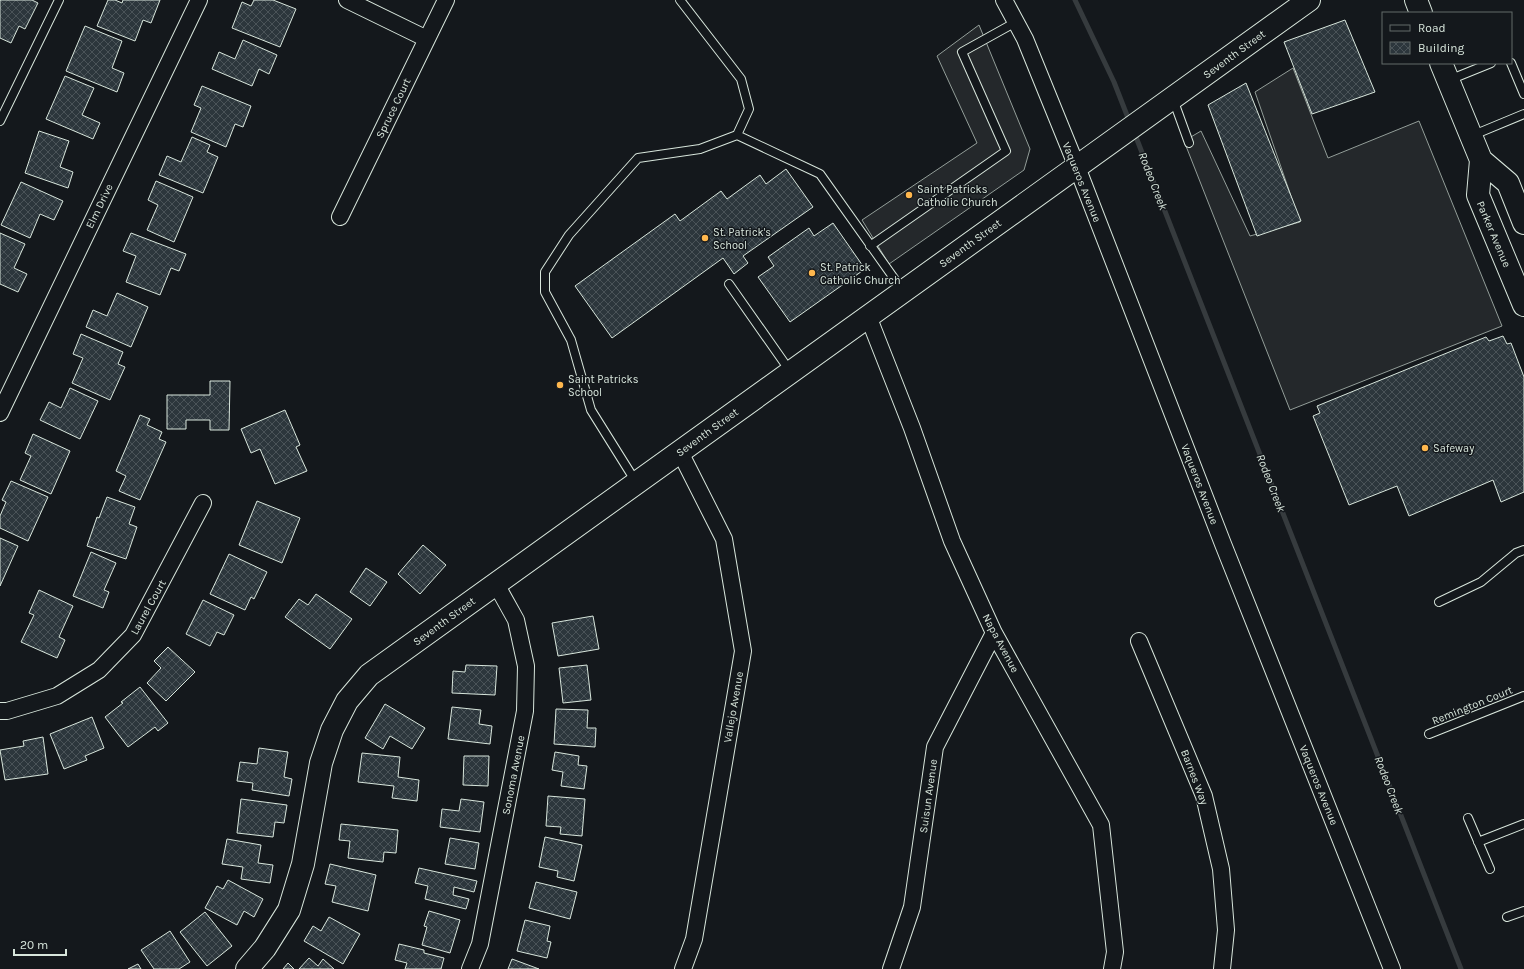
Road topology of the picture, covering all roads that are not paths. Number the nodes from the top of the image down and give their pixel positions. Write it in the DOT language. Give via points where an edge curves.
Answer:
graph roads {
  1 [pos="59,0"];
  2 [pos="199,0"];
  3 [pos="347,0"];
  4 [pos="446,0"];
  5 [pos="680,0"];
  6 [pos="1004,0"];
  7 [pos="1308,0"];
  8 [pos="1416,0"];
  9 [pos="1420,12"];
  10 [pos="1016,22"];
  11 [pos="427,39"];
  12 [pos="1486,64"];
  13 [pos="1511,64"];
  14 [pos="1445,72"];
  15 [pos="1524,94"];
  16 [pos="1173,99"];
  17 [pos="1524,114"];
  18 [pos="0,121"];
  19 [pos="737,135"];
  20 [pos="1471,136"];
  21 [pos="1189,144"];
  22 [pos="1481,160"];
  23 [pos="1077,167"];
  24 [pos="340,217"];
  25 [pos="1524,223"];
  26 [pos="870,246"];
  27 [pos="728,284"];
  28 [pos="903,291"];
  29 [pos="1524,305"];
  30 [pos="868,316"];
  31 [pos="791,372"];
  32 [pos="0,413"];
  33 [pos="680,452"];
  34 [pos="637,483"];
  35 [pos="203,503"];
  36 [pos="1524,550"];
  37 [pos="496,584"];
  38 [pos="1439,602"];
  39 [pos="994,633"];
  40 [pos="1139,641"];
  41 [pos="1524,696"];
  42 [pos="0,711"];
  43 [pos="1429,734"];
  44 [pos="1468,818"];
  45 [pos="1524,824"];
  46 [pos="1478,842"];
  47 [pos="1490,869"];
  48 [pos="1524,911"];
  49 [pos="1507,918"];
  50 [pos="247,969"];
  51 [pos="470,969"];
  52 [pos="683,969"];
  53 [pos="891,969"];
  54 [pos="1112,969"];
  55 [pos="1222,969"];
  56 [pos="1392,969"];
  1 -- 18 [label="lane"];
  2 -- 32 [label="street, Elm Drive"];
  3 -- 11 [label="street"];
  4 -- 11 [label="street, Spruce Court"];
  5 -- 19 [label="lane" via="741,79 749,109"];
  6 -- 10 [label="street, Vaqueros Avenue"];
  7 -- 16 [label="street, Seventh Street"];
  8 -- 9 [label="street"];
  10 -- 23 [label="street, Vaqueros Avenue"];
  10 -- 26 [label="lane" via="962,52 1006,151"];
  11 -- 24 [label="street, Spruce Court"];
  12 -- 14 [label="lane"];
  13 -- 15 [label="lane"];
  14 -- 20 [label="street, Parker Avenue"];
  16 -- 21 [label="lane"];
  16 -- 23 [label="street, Seventh Street"];
  17 -- 20 [label="lane"];
  19 -- 26 [label="lane" via="820,174"];
  19 -- 34 [label="lane" via="700,149 638,158 569,236 545,272 545,292 571,340 591,410"];
  20 -- 22 [label="street, Parker Avenue"];
  22 -- 25 [label="street, Parker Avenue" via="1508,183"];
  22 -- 29 [label="street, Parker Avenue" via="1478,195"];
  23 -- 28 [label="street, Seventh Street"];
  23 -- 56 [label="street, Vaqueros Avenue"];
  26 -- 28 [label="lane"];
  27 -- 31 [label="lane"];
  28 -- 30 [label="street, Seventh Street"];
  30 -- 31 [label="street, Seventh Street"];
  30 -- 39 [label="street, Napa Avenue" via="912,428 952,541"];
  31 -- 33 [label="street, Seventh Street"];
  33 -- 34 [label="street, Seventh Street"];
  33 -- 52 [label="street, Vallejo Avenue" via="724,539 743,651 694,939"];
  34 -- 37 [label="street, Seventh Street"];
  35 -- 42 [label="street, Laurel Court" via="133,635 99,670 57,696"];
  36 -- 38 [label="lane" via="1516,553 1481,582"];
  37 -- 50 [label="street, Seventh Street" via="369,675 347,701 332,730 322,763 303,864 289,910 265,948"];
  37 -- 51 [label="street, Sonoma Avenue" via="516,620 520,636 526,666 526,711 480,944"];
  39 -- 53 [label="street, Suisun Avenue" via="935,747 912,908"];
  39 -- 54 [label="street, Napa Avenue" via="1101,825 1115,952"];
  40 -- 55 [label="street, Barnes Way" via="1204,796 1220,869 1226,930"];
  41 -- 43 [label="lane, Remington Court"];
  44 -- 46 [label="lane"];
  45 -- 46 [label="lane"];
  46 -- 47 [label="lane"];
  48 -- 49 [label="lane"];
}
